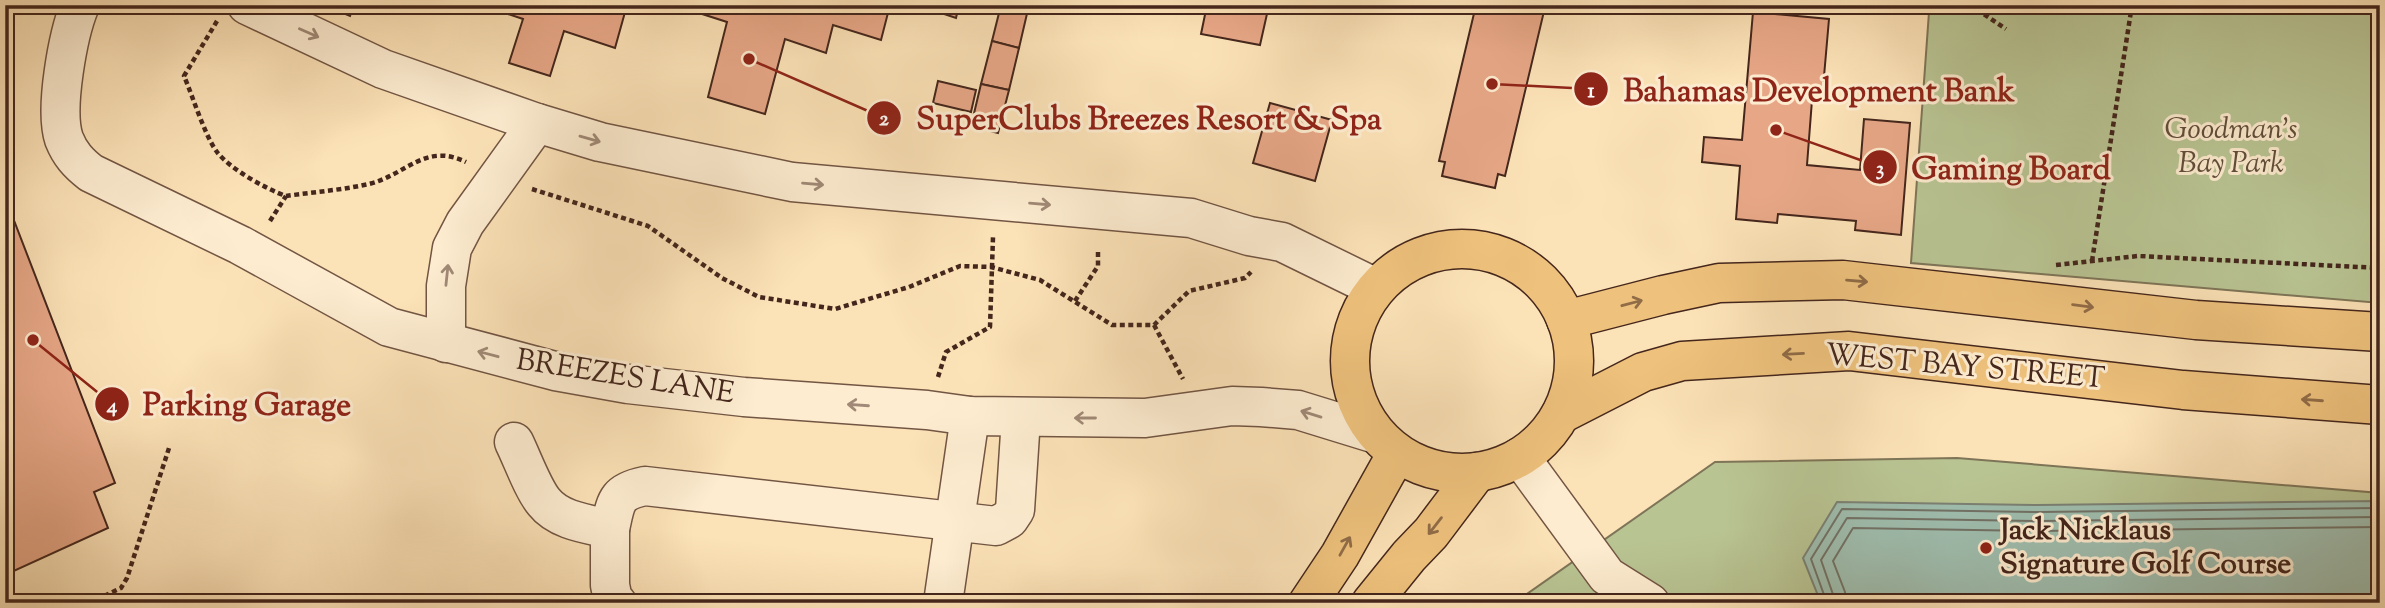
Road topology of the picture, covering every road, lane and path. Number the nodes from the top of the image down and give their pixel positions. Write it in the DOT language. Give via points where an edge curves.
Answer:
graph roads {
  1 [pos="80,5"];
  2 [pos="1970,5"];
  3 [pos="2132,5"];
  4 [pos="233,11"];
  5 [pos="2006,29"];
  6 [pos="537,123"];
  7 [pos="498,178"];
  8 [pos="995,201"];
  9 [pos="1282,242"];
  10 [pos="1098,250"];
  11 [pos="991,267"];
  12 [pos="2380,268"];
  13 [pos="1377,288"];
  14 [pos="1075,301"];
  15 [pos="1566,320"];
  16 [pos="1154,325"];
  17 [pos="2380,332"];
  18 [pos="446,343"];
  19 [pos="2380,405"];
  20 [pos="928,410"];
  21 [pos="1196,412"];
  22 [pos="1561,414"];
  23 [pos="970,416"];
  24 [pos="1021,418"];
  25 [pos="514,442"];
  26 [pos="1387,443"];
  27 [pos="170,445"];
  28 [pos="1520,457"];
  29 [pos="1477,472"];
  30 [pos="955,522"];
  31 [pos="610,529"];
  32 [pos="89,603"];
  33 [pos="617,603"];
  34 [pos="943,603"];
  35 [pos="1308,603"];
  36 [pos="1371,603"];
  37 [pos="1650,603"];
  1 -- 18 [label="lane, BREEZES LANE" via="62,86 61,115 64,138 81,166 240,245 389,327"];
  2 -- 5 [label="path"];
  3 -- 12 [label="path" via="2092,261 2138,256"];
  4 -- 6 [label="lane, one-way"];
  4 -- 7 [label="path" via="184,76 215,150 227,163 286,196 368,184 434,156 449,155"];
  6 -- 7 [label="lane"];
  6 -- 8 [label="lane, one-way" via="600,142 792,182"];
  7 -- 11 [label="path" via="648,226 722,278 759,297 835,309 960,266"];
  18 -- 7 [label="lane, one-way" via="446,286 452,248"];
  8 -- 9 [label="lane, one-way" via="1191,218"];
  8 -- 11 [label="path"];
  9 -- 13 [label="lane"];
  9 -- 16 [label="path" via="1245,278 1189,291"];
  10 -- 14 [label="path" via="1098,266"];
  11 -- 14 [label="path" via="1041,280"];
  11 -- 20 [label="path" via="990,327 946,352"];
  13 -- 15 [label="main road" via="1410,262 1428,255 1479,251 1525,269 1549,291"];
  13 -- 26 [label="main road" via="1355,327 1350,366 1356,400"];
  14 -- 16 [label="path" via="1112,325"];
  15 -- 17 [label="main road, one-way" via="1719,284 1843,280 2196,320"];
  15 -- 22 [label="main road" via="1574,351 1573,375"];
  16 -- 21 [label="path"];
  20 -- 18 [label="lane, BREEZES LANE, one-way" via="628,384"];
  19 -- 22 [label="main road, WEST BAY STREET, one-way" via="2183,390 1849,351 1682,361 1643,372"];
  20 -- 23 [label="lane, BREEZES LANE"];
  21 -- 24 [label="lane, BREEZES LANE, one-way" via="1145,418"];
  26 -- 21 [label="lane, BREEZES LANE, one-way" via="1298,410 1231,406"];
  22 -- 28 [label="main road"];
  23 -- 24 [label="lane, BREEZES LANE"];
  23 -- 30 [label="lane"];
  24 -- 30 [label="lane" via="1015,510 996,526"];
  25 -- 31 [label="lane" via="543,502 576,521"];
  26 -- 29 [label="main road" via="1424,467"];
  35 -- 26 [label="main road, one-way" via="1340,555"];
  27 -- 32 [label="path" via="127,578 121,588"];
  28 -- 29 [label="main road"];
  28 -- 37 [label="lane" via="1607,576"];
  29 -- 36 [label="main road, one-way"];
  30 -- 31 [label="lane" via="645,486 629,489 616,500"];
  30 -- 34 [label="lane"];
  31 -- 33 [label="lane" via="610,585"];
}
